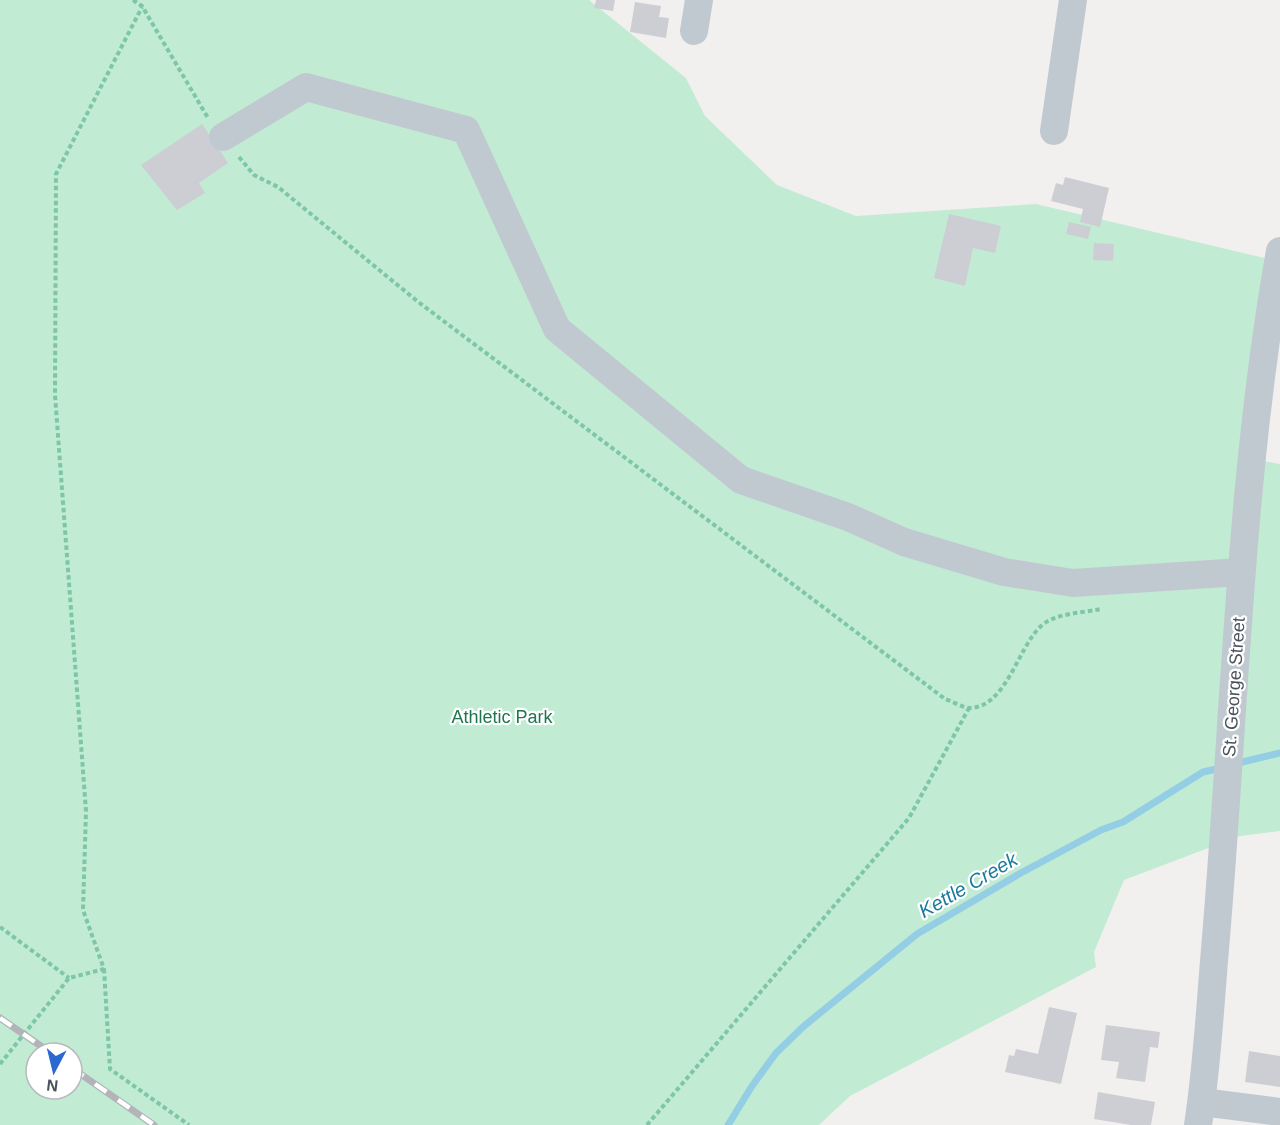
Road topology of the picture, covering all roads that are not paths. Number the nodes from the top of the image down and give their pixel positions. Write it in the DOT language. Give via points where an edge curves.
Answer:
graph roads {
  1 [pos="699,0"];
  2 [pos="1073,0"];
  3 [pos="694,31"];
  4 [pos="1053,131"];
  5 [pos="223,137"];
  6 [pos="1280,251"];
  7 [pos="1241,572"];
  8 [pos="1280,1112"];
  9 [pos="1213,1114"];
  1 -- 3 [label="street"];
  2 -- 4 [label="street"];
  5 -- 7 [label="street" via="306,87 466,130 557,329 741,480 848,517 904,542 1004,572 1072,583"];
  6 -- 7 [label="street, St. George Street" via="1252,438"];
  7 -- 9 [label="street, St. George Street"];
  8 -- 9 [label="street"];
}
